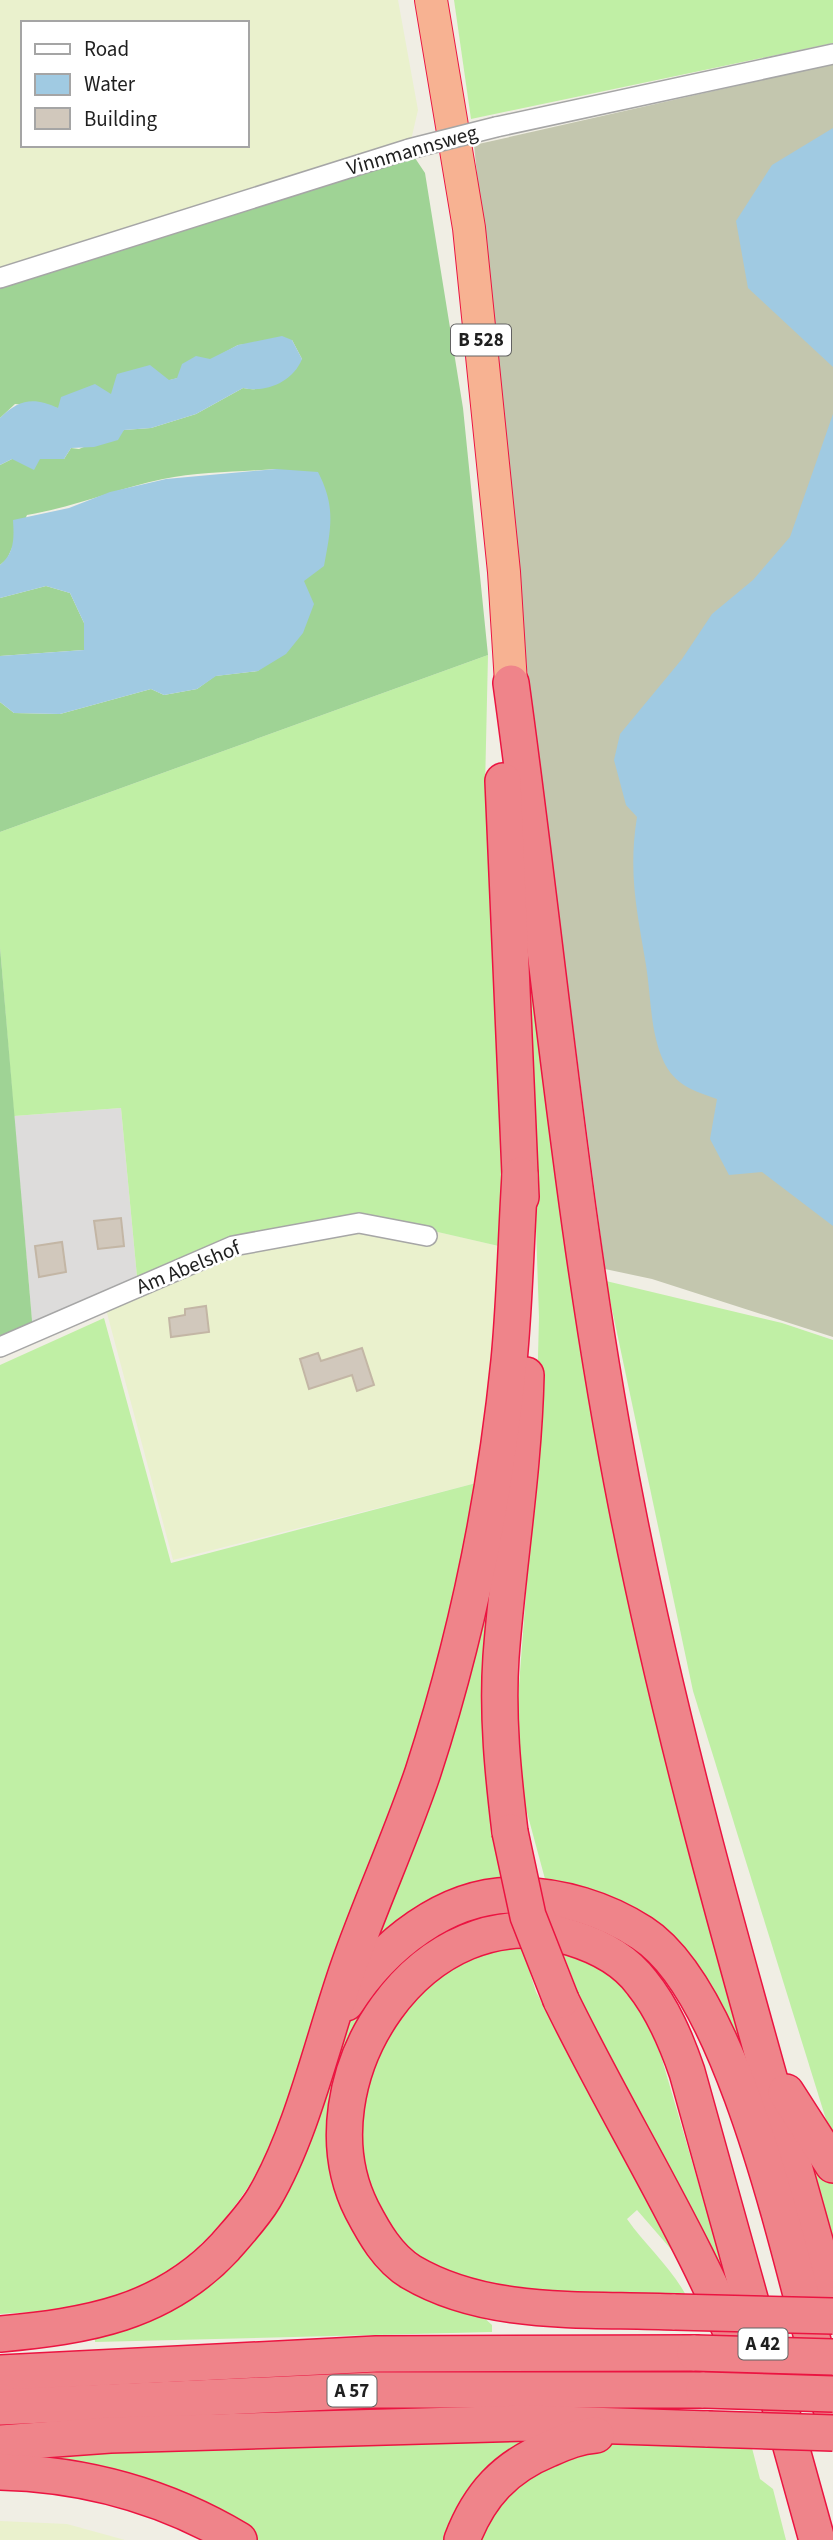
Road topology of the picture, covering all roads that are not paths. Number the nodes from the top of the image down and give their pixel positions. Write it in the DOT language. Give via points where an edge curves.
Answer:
graph roads {
  1 [pos="430,0"];
  2 [pos="833,54"];
  3 [pos="0,278"];
  4 [pos="511,684"];
  5 [pos="520,1175"];
  6 [pos="427,1236"];
  7 [pos="0,1347"];
  8 [pos="758,2041"];
  9 [pos="317,2060"];
  10 [pos="833,2165"];
  11 [pos="833,2306"];
  12 [pos="833,2316"];
  13 [pos="0,2334"];
  14 [pos="833,2357"];
  15 [pos="0,2373"];
  16 [pos="833,2394"];
  17 [pos="0,2407"];
  18 [pos="833,2415"];
  19 [pos="644,2427"];
  20 [pos="833,2433"];
  21 [pos="0,2443"];
  22 [pos="777,2447"];
  23 [pos="0,2472"];
  24 [pos="239,2540"];
  25 [pos="462,2540"];
  26 [pos="795,2540"];
  27 [pos="816,2540"];
  1 -- 4 [label="highway, B 528" via="469,228"];
  2 -- 3 [label="street, Vinnmannsweg, bridge" via="409,149"];
  4 -- 5 [label="highway" via="502,768"];
  4 -- 8 [label="highway" via="577,1207 603,1374 665,1688"];
  5 -- 9 [label="highway" via="509,1359 491,1483 459,1642 423,1772"];
  5 -- 22 [label="highway, bridge" via="528,1322 525,1435 501,1658 499,1727 510,1832 528,1916 561,2000 730,2328"];
  6 -- 7 [label="street, Am Abelshof" via="359,1223 233,1246"];
  8 -- 10 [label="highway" via="799,2116"];
  8 -- 11 [label="highway"];
  9 -- 13 [label="highway" via="289,2142 263,2199 223,2249 185,2282 114,2318"];
  9 -- 18 [label="highway, A 42" via="360,1981 396,1944 440,1913 492,1895 549,1896 596,1909 644,1934 679,1969 713,2026 740,2087"];
  12 -- 27 [label="highway, A 42, bridge" via="675,2312 545,2308 497,2303 453,2292 409,2271 387,2252 353,2191 345,2162 348,2089 365,2044 388,2006 420,1970 453,1947 494,1931 563,1934 593,1944 641,1980 681,2053 709,2148"];
  14 -- 15 [label="highway, A 57, bridge" via="376,2354"];
  16 -- 17 [label="highway, A 57, bridge" via="374,2390"];
  19 -- 20 [label="highway, bridge"];
  19 -- 21 [label="highway" via="528,2423 390,2426"];
  19 -- 25 [label="highway" via="582,2436 522,2460 489,2488"];
  22 -- 26 [label="highway"];
  22 -- 27 [label="highway, A 42"];
  23 -- 24 [label="highway" via="100,2483 155,2498"];
}
